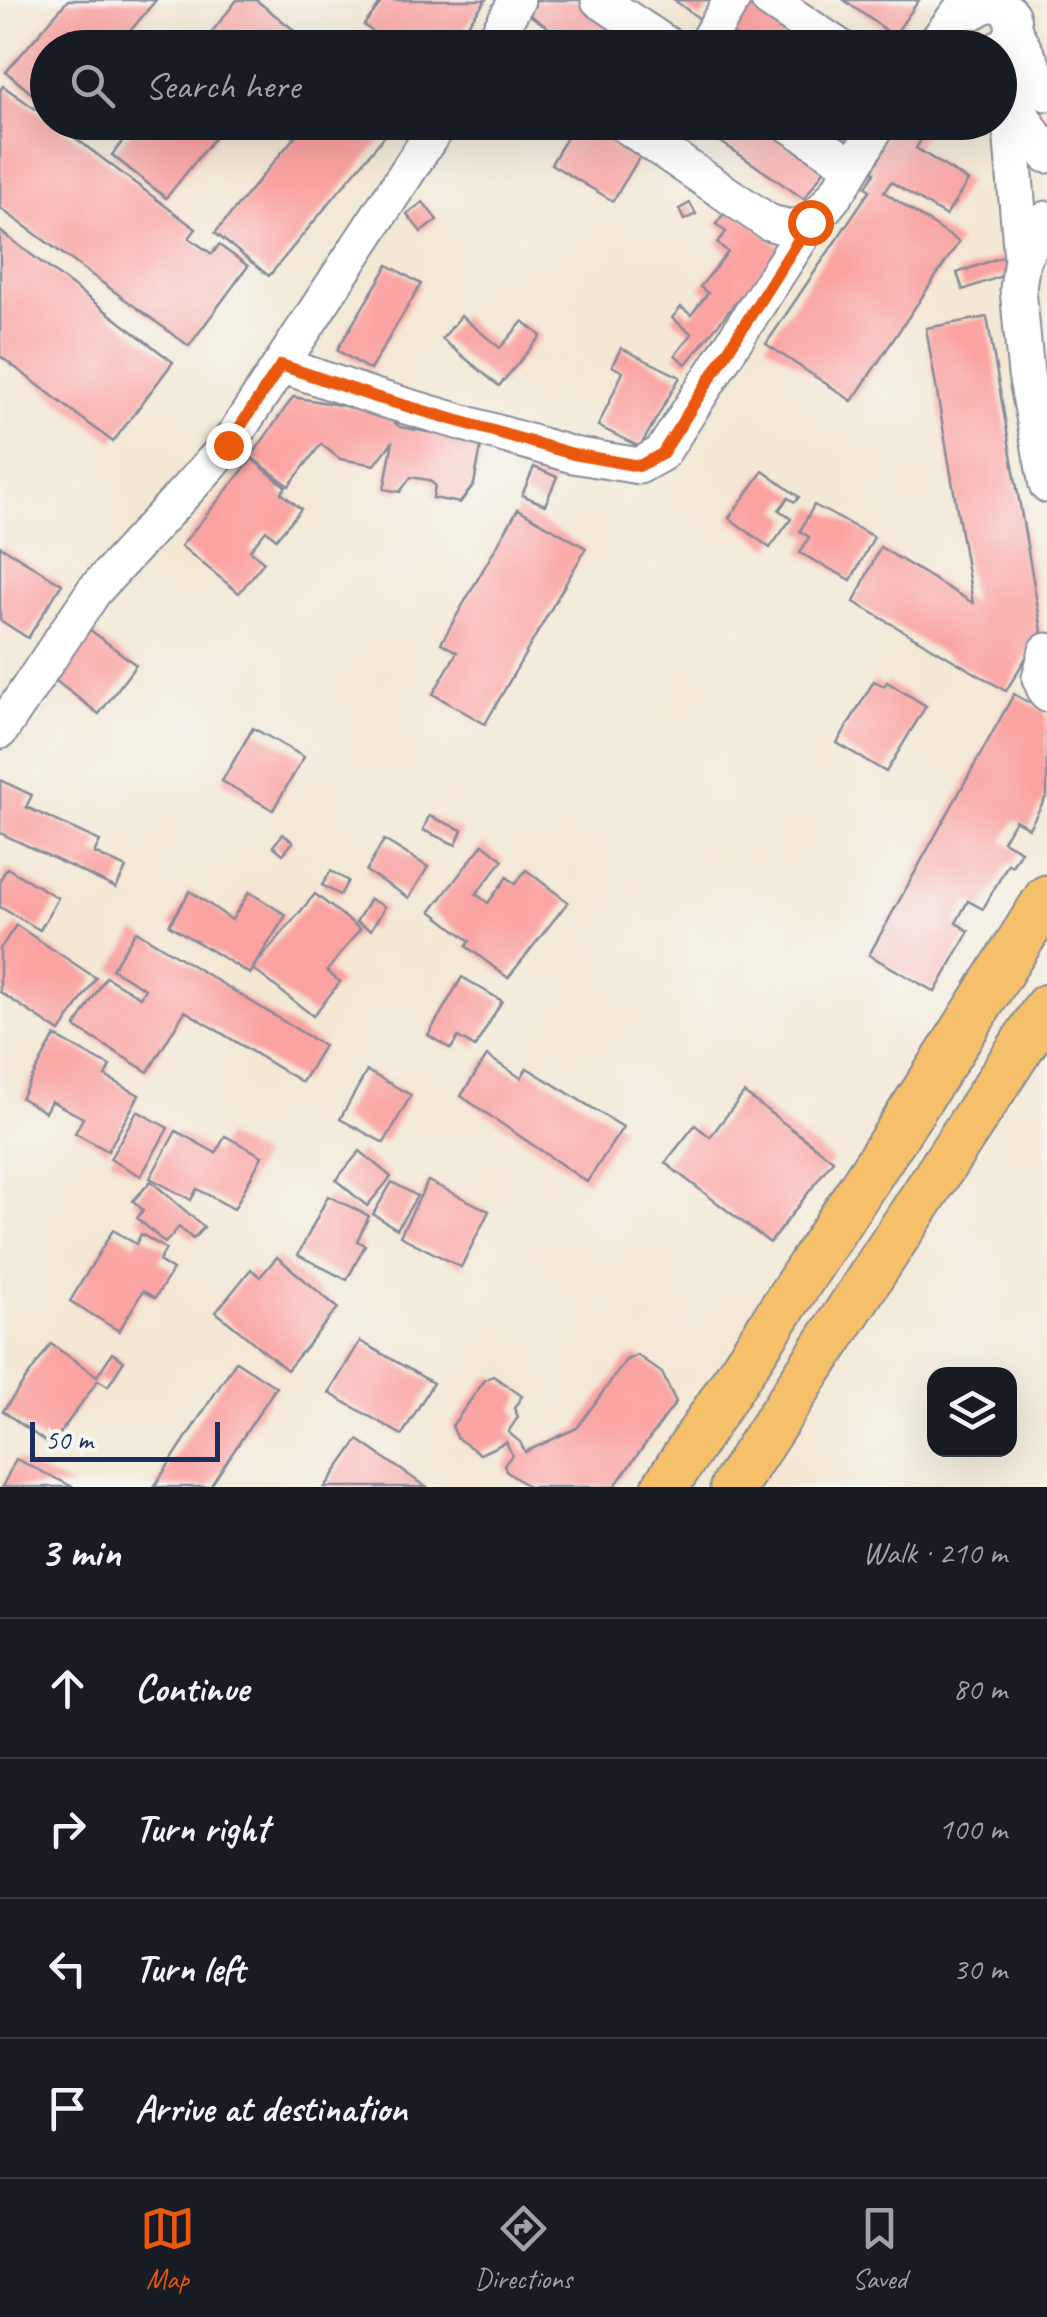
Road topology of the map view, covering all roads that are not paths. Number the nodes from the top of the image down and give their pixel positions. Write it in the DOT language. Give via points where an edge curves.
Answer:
graph roads {
  1 [pos="517,0"];
  2 [pos="599,0"];
  3 [pos="732,0"];
  4 [pos="769,0"];
  5 [pos="504,30"];
  6 [pos="645,30"];
  7 [pos="714,30"];
  8 [pos="814,30"];
  9 [pos="1017,58"];
  10 [pos="1047,93"];
  11 [pos="1017,102"];
  12 [pos="428,140"];
  13 [pos="658,140"];
  14 [pos="813,140"];
  15 [pos="868,140"];
  16 [pos="1010,140"];
  17 [pos="1047,155"];
  18 [pos="852,166"];
  19 [pos="1047,219"];
  20 [pos="810,222"];
  21 [pos="1022,259"];
  22 [pos="281,365"];
  23 [pos="1047,485"];
  24 [pos="1047,651"];
  25 [pos="1047,694"];
  26 [pos="0,731"];
  27 [pos="1047,898"];
  28 [pos="1047,1007"];
  29 [pos="665,1487"];
  30 [pos="733,1487"];
  1 -- 5 [label="street"];
  2 -- 6 [label="street"];
  3 -- 7 [label="street"];
  4 -- 8 [label="street"];
  9 -- 10 [label="street"];
  11 -- 17 [label="street"];
  12 -- 22 [label="street"];
  13 -- 20 [label="street" via="768,222 792,228"];
  14 -- 18 [label="street"];
  15 -- 18 [label="street"];
  16 -- 21 [label="street"];
  18 -- 20 [label="street"];
  19 -- 21 [label="street"];
  20 -- 22 [label="street" via="662,454 639,466 573,454"];
  21 -- 23 [label="street" via="1018,289 1026,374"];
  22 -- 26 [label="street" via="228,445 94,592"];
  24 -- 25 [label="street" via="1040,678"];
  27 -- 29 [label="main road"];
  28 -- 30 [label="main road"];
}
